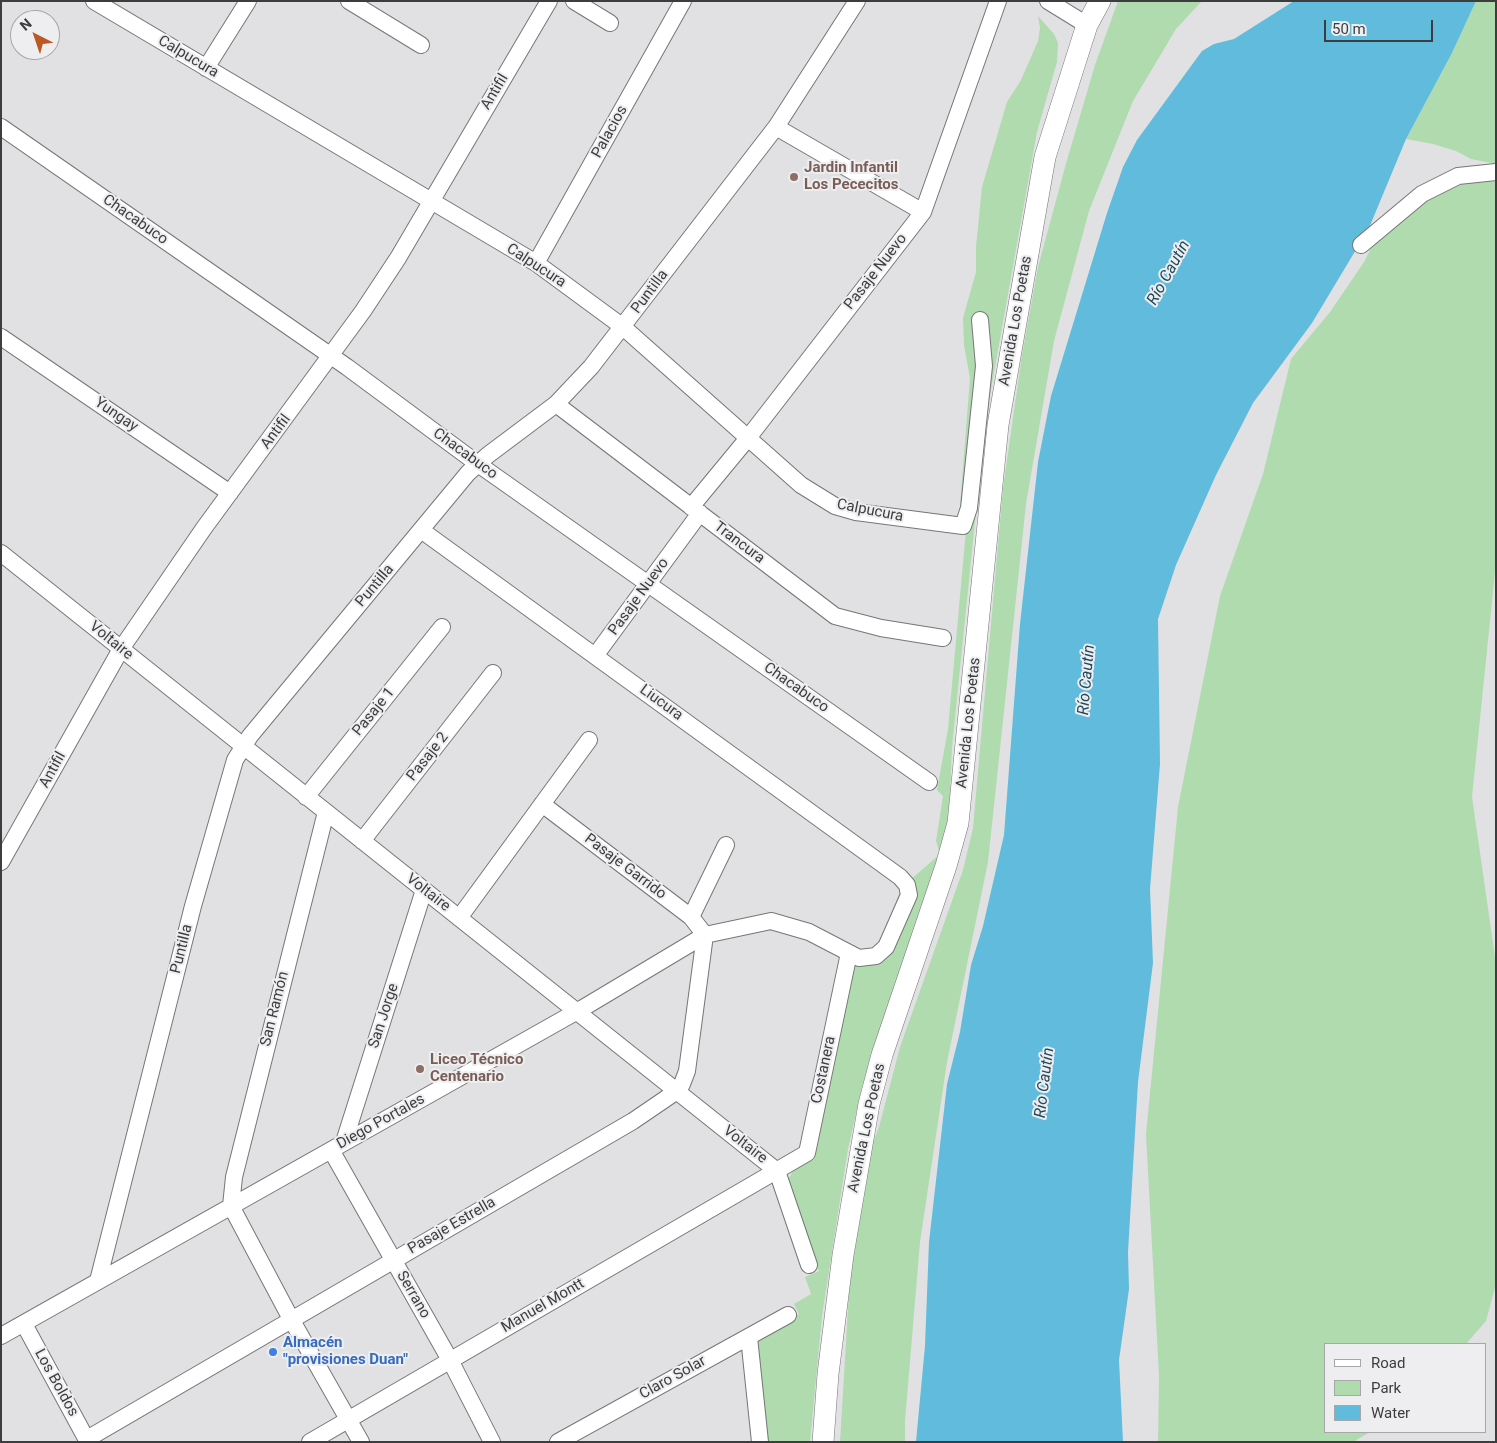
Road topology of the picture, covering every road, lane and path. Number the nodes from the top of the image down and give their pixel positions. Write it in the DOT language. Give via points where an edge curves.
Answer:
graph roads {
  1 [pos="94,1"];
  2 [pos="248,1"];
  3 [pos="348,1"];
  4 [pos="549,1"];
  5 [pos="574,1"];
  6 [pos="684,1"];
  7 [pos="857,1"];
  8 [pos="998,1"];
  9 [pos="1048,1"];
  10 [pos="1100,1"];
  11 [pos="610,23"];
  12 [pos="1087,25"];
  13 [pos="421,45"];
  14 [pos="206,68"];
  15 [pos="1,127"];
  16 [pos="776,127"];
  17 [pos="1496,172"];
  18 [pos="431,200"];
  19 [pos="923,212"];
  20 [pos="1361,245"];
  21 [pos="536,264"];
  22 [pos="980,320"];
  23 [pos="623,326"];
  24 [pos="1,337"];
  25 [pos="332,357"];
  26 [pos="556,404"];
  27 [pos="748,438"];
  28 [pos="478,464"];
  29 [pos="230,493"];
  30 [pos="695,510"];
  31 [pos="421,530"];
  32 [pos="1,553"];
  33 [pos="649,584"];
  34 [pos="442,627"];
  35 [pos="944,638"];
  36 [pos="121,649"];
  37 [pos="595,656"];
  38 [pos="493,673"];
  39 [pos="588,740"];
  40 [pos="243,746"];
  41 [pos="929,782"];
  42 [pos="306,796"];
  43 [pos="542,804"];
  44 [pos="326,812"];
  45 [pos="362,841"];
  46 [pos="726,846"];
  47 [pos="1,862"];
  48 [pos="900,877"];
  49 [pos="424,890"];
  50 [pos="691,917"];
  51 [pos="460,918"];
  52 [pos="705,935"];
  53 [pos="849,953"];
  54 [pos="576,1012"];
  55 [pos="677,1091"];
  56 [pos="338,1146"];
  57 [pos="777,1170"];
  58 [pos="231,1206"];
  59 [pos="392,1260"];
  60 [pos="808,1266"];
  61 [pos="98,1281"];
  62 [pos="788,1315"];
  63 [pos="291,1319"];
  64 [pos="24,1324"];
  65 [pos="1,1336"];
  66 [pos="749,1337"];
  67 [pos="450,1360"];
  68 [pos="348,1420"];
  69 [pos="88,1440"];
  70 [pos="757,1441"];
  71 [pos="310,1442"];
  72 [pos="361,1442"];
  73 [pos="492,1442"];
  74 [pos="558,1442"];
  75 [pos="823,1442"];
  1 -- 14 [label="street, Calpucura"];
  2 -- 14 [label="street"];
  3 -- 13 [label="street"];
  4 -- 18 [label="street, Antifil"];
  5 -- 11 [label="street"];
  6 -- 21 [label="street, Palacios"];
  7 -- 16 [label="street, Puntilla"];
  8 -- 19 [label="street, Pasaje Nuevo"];
  9 -- 12 [label="street"];
  10 -- 12 [label="main road, Avenida Los Poetas"];
  12 -- 75 [label="main road, Avenida Los Poetas" via="1045,157 998,425 958,823 869,1104 843,1255"];
  14 -- 18 [label="street, Calpucura"];
  15 -- 25 [label="street, Chacabuco"];
  16 -- 19 [label="street"];
  16 -- 23 [label="street, Puntilla"];
  17 -- 20 [label="street" via="1458,176 1422,194"];
  18 -- 21 [label="street, Calpucura"];
  18 -- 25 [label="street, Antifil" via="381,285"];
  19 -- 27 [label="street, Pasaje Nuevo"];
  21 -- 23 [label="street, Calpucura"];
  22 -- 27 [label="street, Calpucura" via="984,366 969,508 962,526 856,512 835,506 807,489"];
  23 -- 26 [label="street, Puntilla"];
  23 -- 27 [label="street, Calpucura"];
  24 -- 29 [label="street, Yungay"];
  25 -- 28 [label="street, Chacabuco"];
  25 -- 29 [label="street, Antifil"];
  26 -- 28 [label="street, Puntilla"];
  26 -- 30 [label="street, Trancura"];
  27 -- 30 [label="street, Pasaje Nuevo"];
  28 -- 31 [label="street, Puntilla"];
  28 -- 33 [label="street, Chacabuco"];
  29 -- 36 [label="street, Antifil"];
  30 -- 33 [label="street, Pasaje Nuevo"];
  30 -- 35 [label="street, Trancura" via="836,616 881,628"];
  31 -- 37 [label="street, Liucura"];
  31 -- 40 [label="street, Puntilla"];
  32 -- 36 [label="street, Voltaire"];
  33 -- 37 [label="street, Pasaje Nuevo"];
  33 -- 41 [label="street, Chacabuco"];
  34 -- 42 [label="street, Pasaje 1"];
  36 -- 40 [label="street, Voltaire"];
  36 -- 47 [label="street, Antifil"];
  37 -- 48 [label="street, Liucura"];
  38 -- 45 [label="street, Pasaje 2"];
  39 -- 43 [label="street"];
  40 -- 42 [label="street, Voltaire"];
  40 -- 61 [label="street, Puntilla" via="231,771 193,906"];
  42 -- 44 [label="street, Voltaire"];
  43 -- 50 [label="street, Pasaje Garrido"];
  43 -- 51 [label="street"];
  44 -- 45 [label="street, Voltaire"];
  44 -- 58 [label="street, San Ramón" via="234,1177"];
  45 -- 49 [label="street, Voltaire"];
  46 -- 50 [label="street"];
  48 -- 53 [label="street, Diego Portales" via="907,885 909,895 886,947 870,958 859,958"];
  49 -- 51 [label="street, Voltaire"];
  49 -- 56 [label="street, San Jorge"];
  50 -- 52 [label="street, Pasaje Garrido"];
  51 -- 54 [label="street, Voltaire"];
  52 -- 53 [label="street, Diego Portales" via="771,921 810,932"];
  52 -- 54 [label="street, Diego Portales"];
  52 -- 55 [label="street" via="687,1071"];
  53 -- 57 [label="street, Costanera" via="807,1153"];
  54 -- 55 [label="street, Voltaire"];
  54 -- 56 [label="street, Diego Portales"];
  55 -- 57 [label="street, Voltaire"];
  55 -- 59 [label="street, Pasaje Estrella" via="633,1121"];
  56 -- 58 [label="street, Diego Portales"];
  56 -- 59 [label="street, Serrano"];
  57 -- 60 [label="street, Voltaire"];
  57 -- 67 [label="street, Manuel Montt"];
  58 -- 61 [label="street, Diego Portales"];
  58 -- 63 [label="street"];
  59 -- 63 [label="street, Pasaje Estrella"];
  59 -- 67 [label="street, Serrano"];
  61 -- 64 [label="street, Diego Portales"];
  62 -- 66 [label="street, Claro Solar"];
  63 -- 68 [label="street"];
  63 -- 69 [label="street, Pasaje Estrella"];
  64 -- 65 [label="street, Diego Portales"];
  64 -- 69 [label="street, Los Boldos"];
  66 -- 70 [label="street"];
  66 -- 74 [label="street, Claro Solar"];
  67 -- 68 [label="street, Manuel Montt"];
  67 -- 73 [label="street, Serrano"];
  68 -- 71 [label="street, Manuel Montt"];
  68 -- 72 [label="street"];
}
